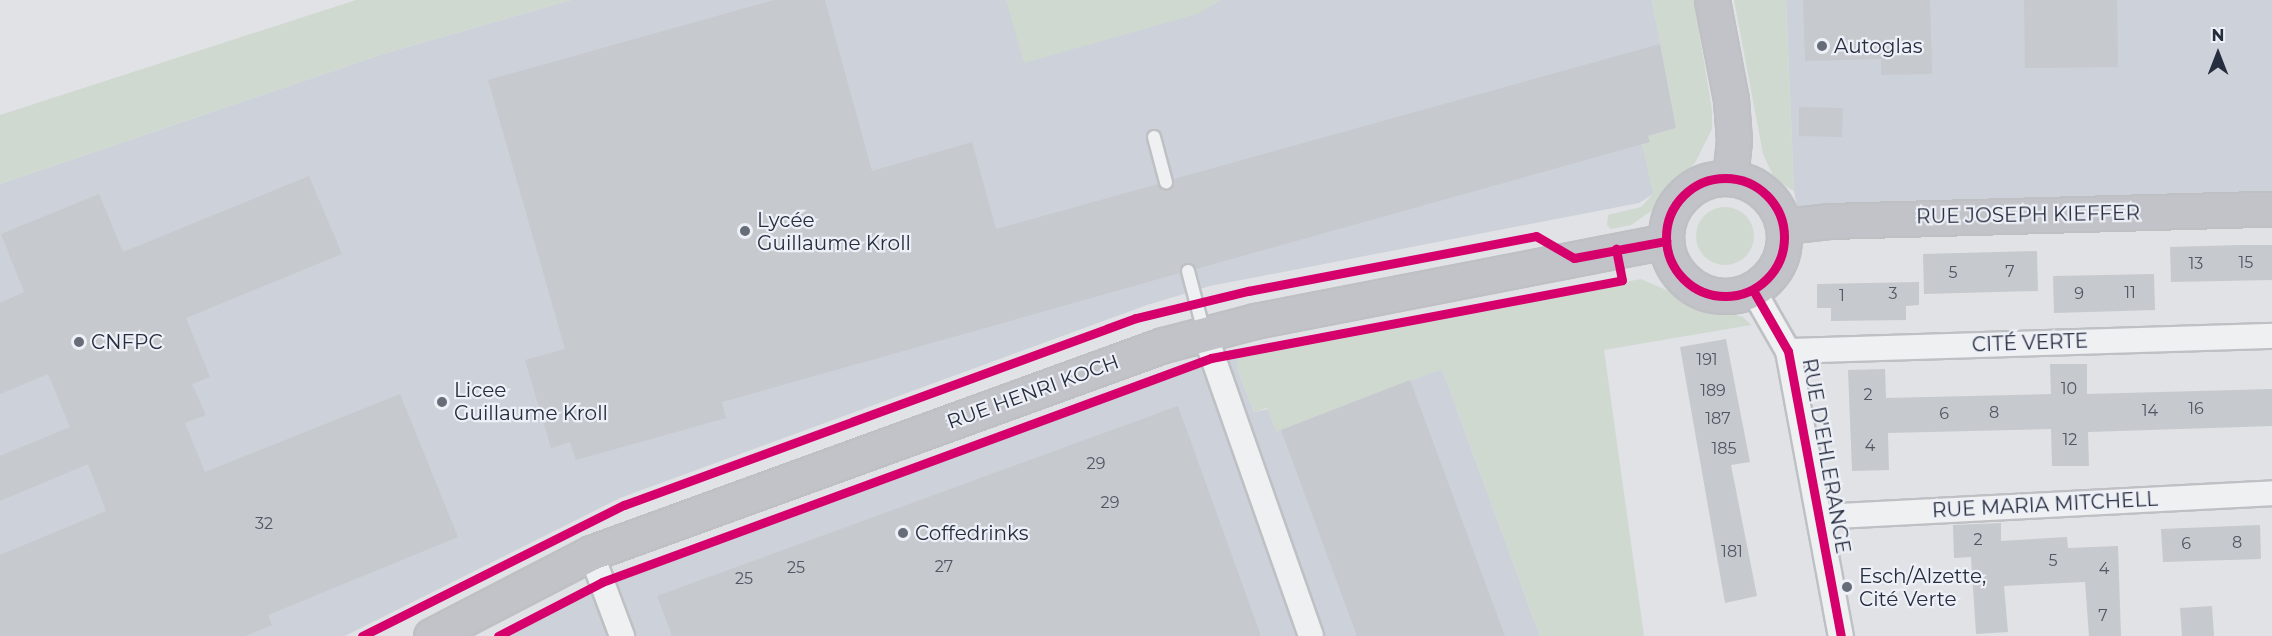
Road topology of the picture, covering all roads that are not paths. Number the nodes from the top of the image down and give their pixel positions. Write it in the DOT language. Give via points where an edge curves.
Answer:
graph roads {
  1 [pos="1712,0"];
  2 [pos="1154,136"];
  3 [pos="1730,178"];
  4 [pos="1166,182"];
  5 [pos="2272,209"];
  6 [pos="1784,226"];
  7 [pos="1665,241"];
  8 [pos="1188,271"];
  9 [pos="1753,290"];
  10 [pos="1204,332"];
  11 [pos="2272,336"];
  12 [pos="1788,351"];
  13 [pos="2272,494"];
  14 [pos="1819,517"];
  15 [pos="591,553"];
  16 [pos="431,636"];
  17 [pos="622,636"];
  18 [pos="1311,636"];
  19 [pos="1841,636"];
  1 -- 3 [label="street" via="1731,100 1734,140"];
  2 -- 4 [label="lane"];
  3 -- 6 [label="street" via="1765,193 1777,207"];
  3 -- 7 [label="street" via="1710,180 1691,188 1677,202 1668,221"];
  5 -- 6 [label="street, RUE JOSEPH KIEFFER" via="1830,221"];
  6 -- 9 [label="street" via="1785,245 1779,263"];
  7 -- 9 [label="street" via="1670,261 1680,277 1696,289 1724,296"];
  7 -- 10 [label="street, RUE HENRI KOCH"];
  8 -- 10 [label="lane"];
  9 -- 12 [label="street, RUE D'EHLERANGE"];
  10 -- 15 [label="street, RUE HENRI KOCH"];
  10 -- 18 [label="street"];
  11 -- 12 [label="street, CITÉ VERTE"];
  12 -- 14 [label="street, RUE D'EHLERANGE"];
  13 -- 14 [label="street, RUE MARIA MITCHELL"];
  14 -- 19 [label="street, RUE D'EHLERANGE"];
  15 -- 16 [label="street, RUE HENRI KOCH"];
  15 -- 17 [label="street"];
}
